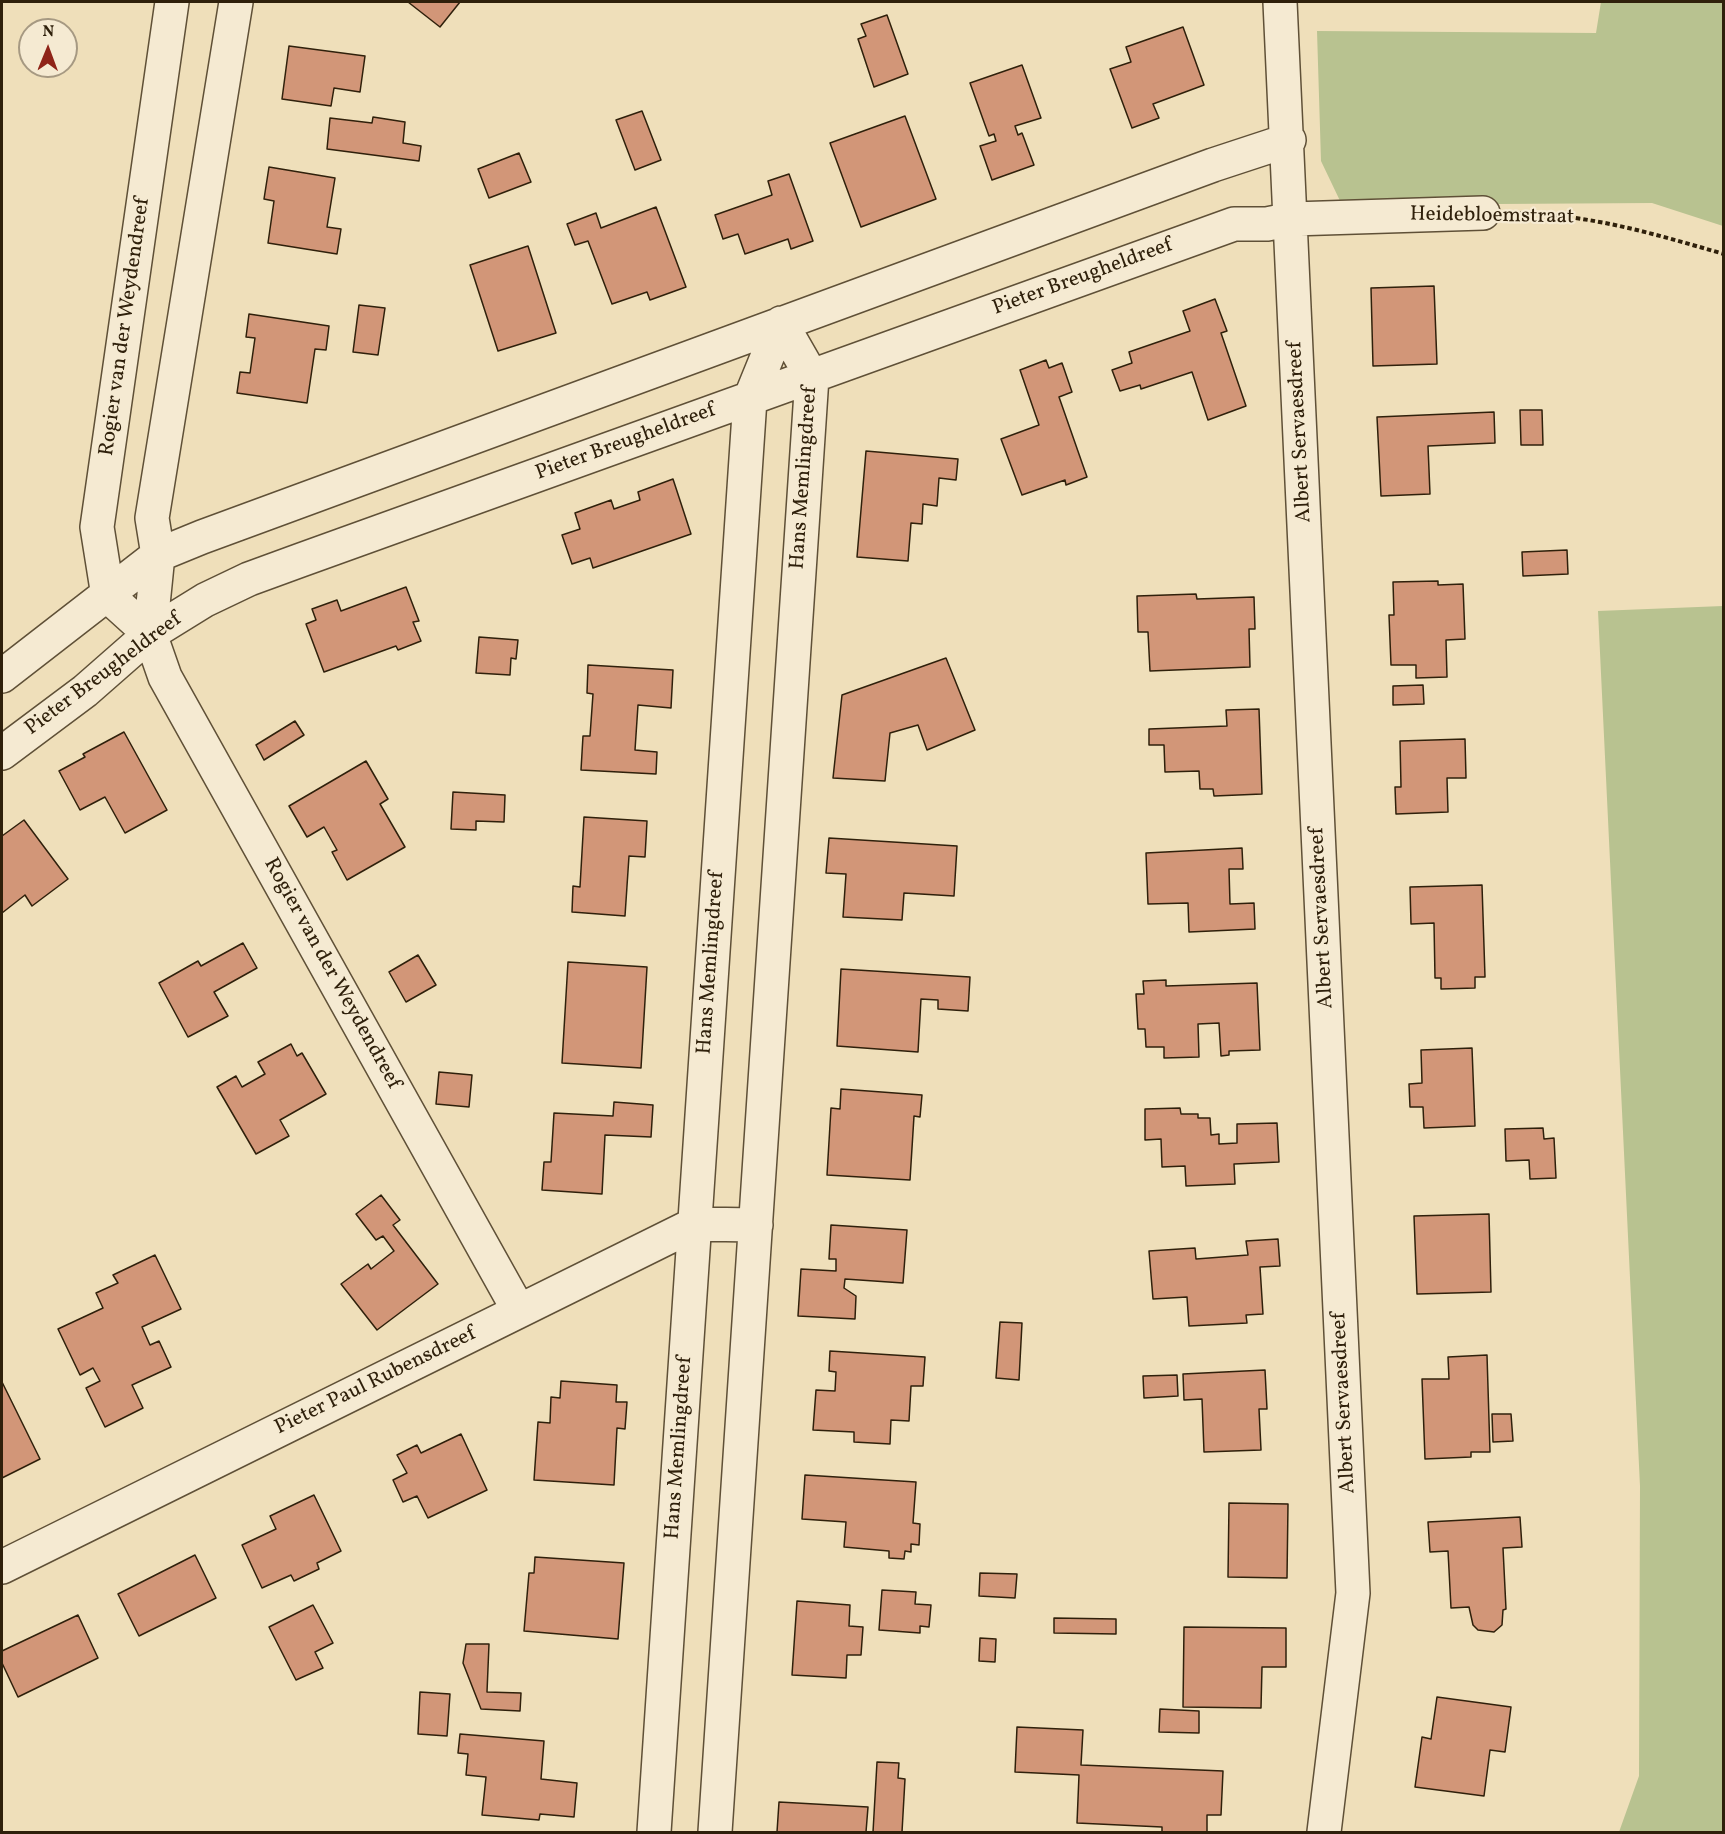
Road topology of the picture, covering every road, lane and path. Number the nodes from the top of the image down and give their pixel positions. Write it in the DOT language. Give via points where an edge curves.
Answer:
graph roads {
  1 [pos="172,2"];
  2 [pos="236,2"];
  3 [pos="1280,2"];
  4 [pos="1288,140"];
  5 [pos="1483,213"];
  6 [pos="1292,219"];
  7 [pos="1724,254"];
  8 [pos="781,323"];
  9 [pos="812,377"];
  10 [pos="750,399"];
  11 [pos="159,555"];
  12 [pos="108,596"];
  13 [pos="150,634"];
  14 [pos="2,676"];
  15 [pos="2,753"];
  16 [pos="695,1224"];
  17 [pos="756,1225"];
  18 [pos="519,1311"];
  19 [pos="2,1566"];
  20 [pos="654,1833"];
  21 [pos="715,1833"];
  22 [pos="1324,1833"];
  1 -- 12 [label="street, Rogier van der Weydendreef" via="97,527"];
  2 -- 11 [label="street, Rogier van der Weydendreef" via="152,518"];
  3 -- 4 [label="street, Albert Servaesdreef"];
  4 -- 6 [label="street, Albert Servaesdreef"];
  4 -- 8 [label="street"];
  5 -- 6 [label="street, Heidebloemstraat"];
  5 -- 7 [label="path, Heidebloemstraat" via="1564,214 1625,225"];
  6 -- 9 [label="street, Pieter Breugheldreef" via="1234,224"];
  6 -- 22 [label="street, Albert Servaesdreef" via="1353,1593"];
  8 -- 9 [label="street, Hans Memlingdreef"];
  8 -- 10 [label="street, Hans Memlingdreef"];
  8 -- 11 [label="street"];
  9 -- 10 [label="street, Pieter Breugheldreef"];
  9 -- 17 [label="street, Hans Memlingdreef"];
  10 -- 13 [label="street, Pieter Breugheldreef" via="249,579 205,600"];
  10 -- 16 [label="street, Hans Memlingdreef"];
  11 -- 12 [label="street"];
  11 -- 13 [label="street, Rogier van der Weydendreef"];
  12 -- 13 [label="street, Rogier van der Weydendreef"];
  12 -- 14 [label="street"];
  13 -- 15 [label="street, Pieter Breugheldreef" via="84,692"];
  13 -- 18 [label="street, Rogier van der Weydendreef" via="165,677"];
  16 -- 17 [label="street, Pieter Paul Rubensdreef"];
  16 -- 18 [label="street, Pieter Paul Rubensdreef"];
  16 -- 20 [label="street, Hans Memlingdreef"];
  17 -- 21 [label="street, Hans Memlingdreef"];
  18 -- 19 [label="street, Pieter Paul Rubensdreef"];
}
